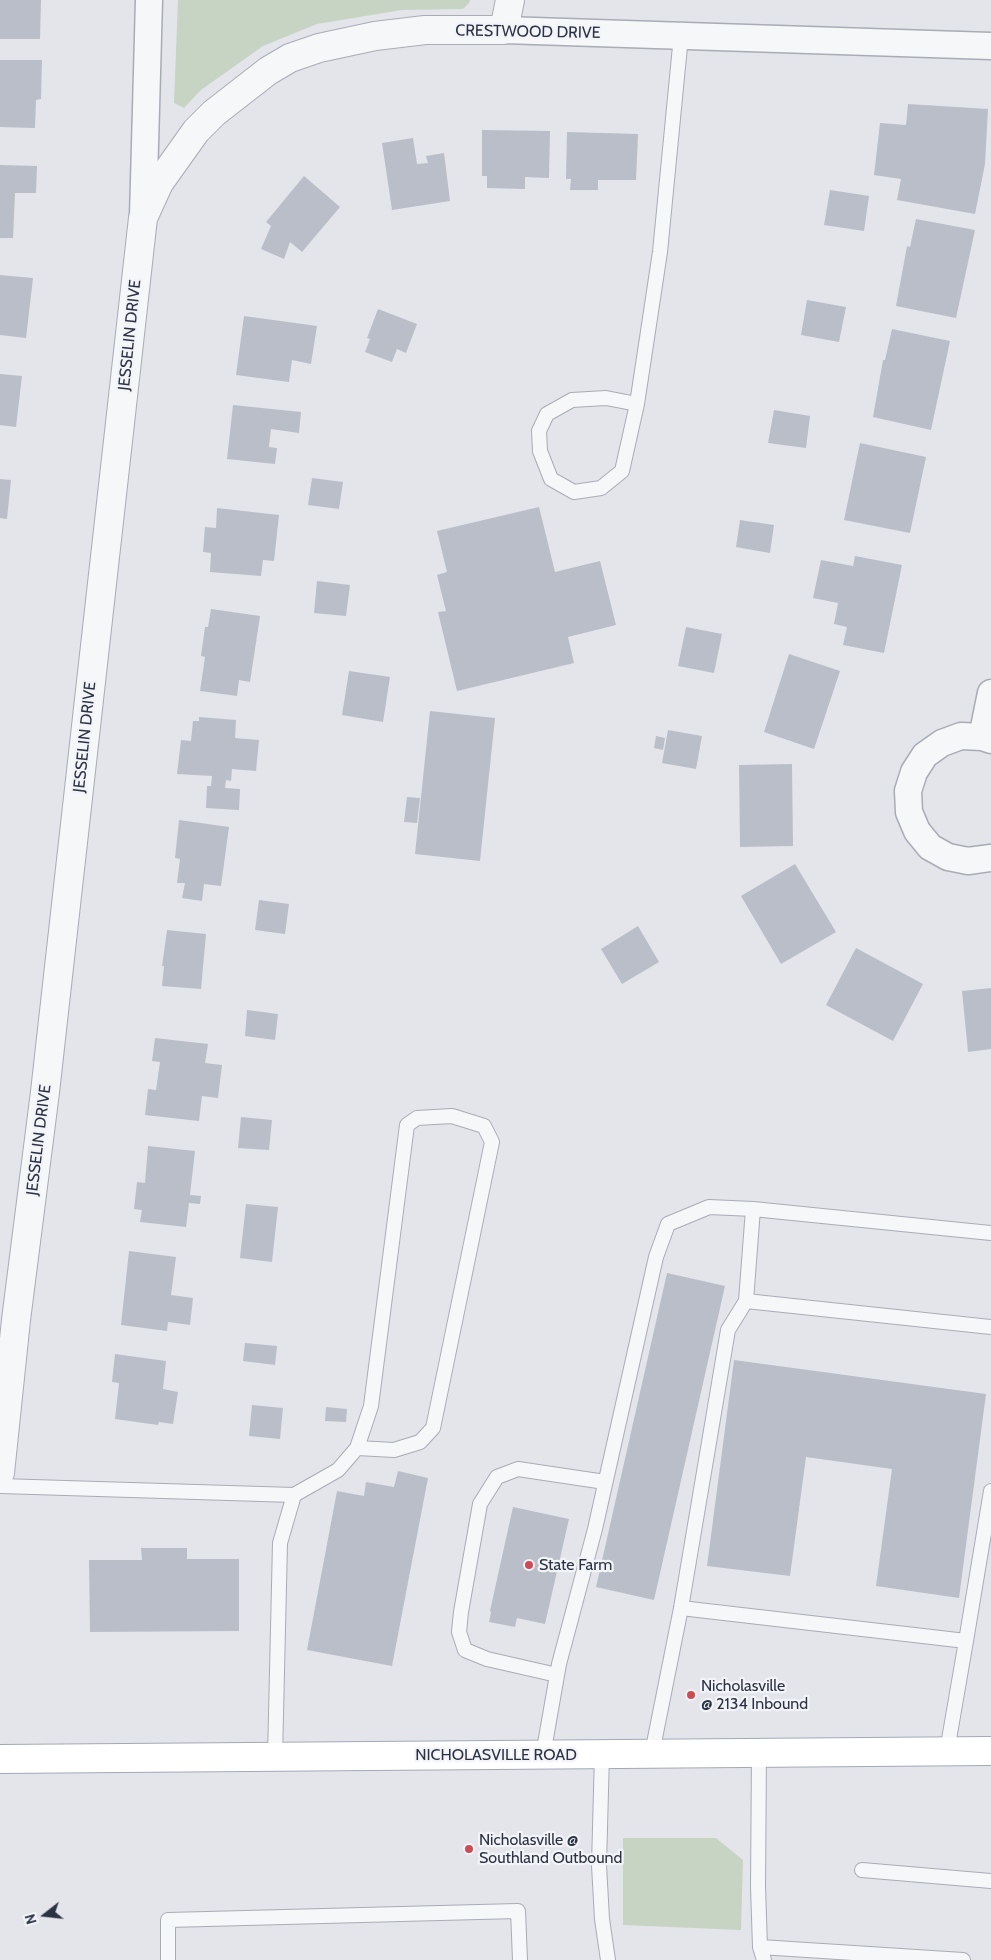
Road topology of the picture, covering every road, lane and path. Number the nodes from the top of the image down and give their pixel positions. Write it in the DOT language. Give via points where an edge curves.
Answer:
graph roads {
  1 [pos="150,0"];
  2 [pos="510,0"];
  3 [pos="504,30"];
  4 [pos="681,36"];
  5 [pos="991,46"];
  6 [pos="143,218"];
  7 [pos="637,404"];
  8 [pos="991,693"];
  9 [pos="986,739"];
  10 [pos="991,858"];
  11 [pos="753,1210"];
  12 [pos="991,1233"];
  13 [pos="746,1301"];
  14 [pos="991,1327"];
  15 [pos="357,1448"];
  16 [pos="0,1473"];
  17 [pos="606,1482"];
  18 [pos="0,1486"];
  19 [pos="991,1491"];
  20 [pos="294,1495"];
  21 [pos="681,1608"];
  22 [pos="966,1641"];
  23 [pos="557,1675"];
  24 [pos="947,1751"];
  25 [pos="991,1751"];
  26 [pos="758,1752"];
  27 [pos="652,1753"];
  28 [pos="602,1754"];
  29 [pos="543,1755"];
  30 [pos="275,1757"];
  31 [pos="0,1759"];
  32 [pos="862,1870"];
  33 [pos="991,1881"];
  34 [pos="762,1954"];
  35 [pos="168,1960"];
  36 [pos="520,1960"];
  37 [pos="608,1960"];
  38 [pos="963,1960"];
  1 -- 6 [label="street, JESSELIN DRIVE"];
  2 -- 3 [label="street"];
  3 -- 4 [label="street, CRESTWOOD DRIVE"];
  3 -- 6 [label="street, CRESTWOOD DRIVE" via="425,30 374,36 290,58 243,88 196,131 159,183"];
  4 -- 5 [label="street, CRESTWOOD DRIVE"];
  4 -- 7 [label="lane" via="660,252"];
  6 -- 16 [label="street, JESSELIN DRIVE"];
  7 -- 7 [label="lane" via="606,398 572,400 547,414 539,431 540,451 551,478 574,492 601,488 622,471"];
  8 -- 9 [label="street"];
  9 -- 10 [label="street" via="961,736 942,743 925,755 914,772 908,792 909,812 916,831 930,847 948,857 968,862"];
  11 -- 12 [label="lane"];
  11 -- 13 [label="lane"];
  11 -- 17 [label="lane" via="709,1207 668,1224 656,1257"];
  13 -- 14 [label="lane"];
  13 -- 21 [label="lane" via="728,1330"];
  15 -- 15 [label="lane" via="370,1406 407,1125 417,1118 452,1116 484,1126 492,1142 433,1428 420,1442 394,1450"];
  15 -- 20 [label="lane" via="338,1470"];
  17 -- 23 [label="lane"];
  17 -- 23 [label="lane" via="518,1469 497,1477 480,1504 461,1612 459,1632 465,1650"];
  18 -- 20 [label="lane"];
  19 -- 22 [label="lane"];
  20 -- 30 [label="lane" via="280,1543"];
  21 -- 22 [label="lane"];
  21 -- 27 [label="lane"];
  22 -- 24 [label="lane"];
  23 -- 29 [label="lane"];
  24 -- 25 [label="main road, NICHOLASVILLE ROAD"];
  24 -- 26 [label="main road, NICHOLASVILLE ROAD"];
  26 -- 27 [label="main road, NICHOLASVILLE ROAD"];
  26 -- 34 [label="lane" via="758,1887"];
  27 -- 28 [label="main road, NICHOLASVILLE ROAD"];
  28 -- 29 [label="main road, NICHOLASVILLE ROAD"];
  28 -- 37 [label="lane" via="599,1866"];
  29 -- 30 [label="main road, NICHOLASVILLE ROAD"];
  30 -- 31 [label="main road, NICHOLASVILLE ROAD"];
  32 -- 33 [label="lane"];
  34 -- 38 [label="lane"];
  35 -- 36 [label="lane" via="168,1920 518,1910"];
}
